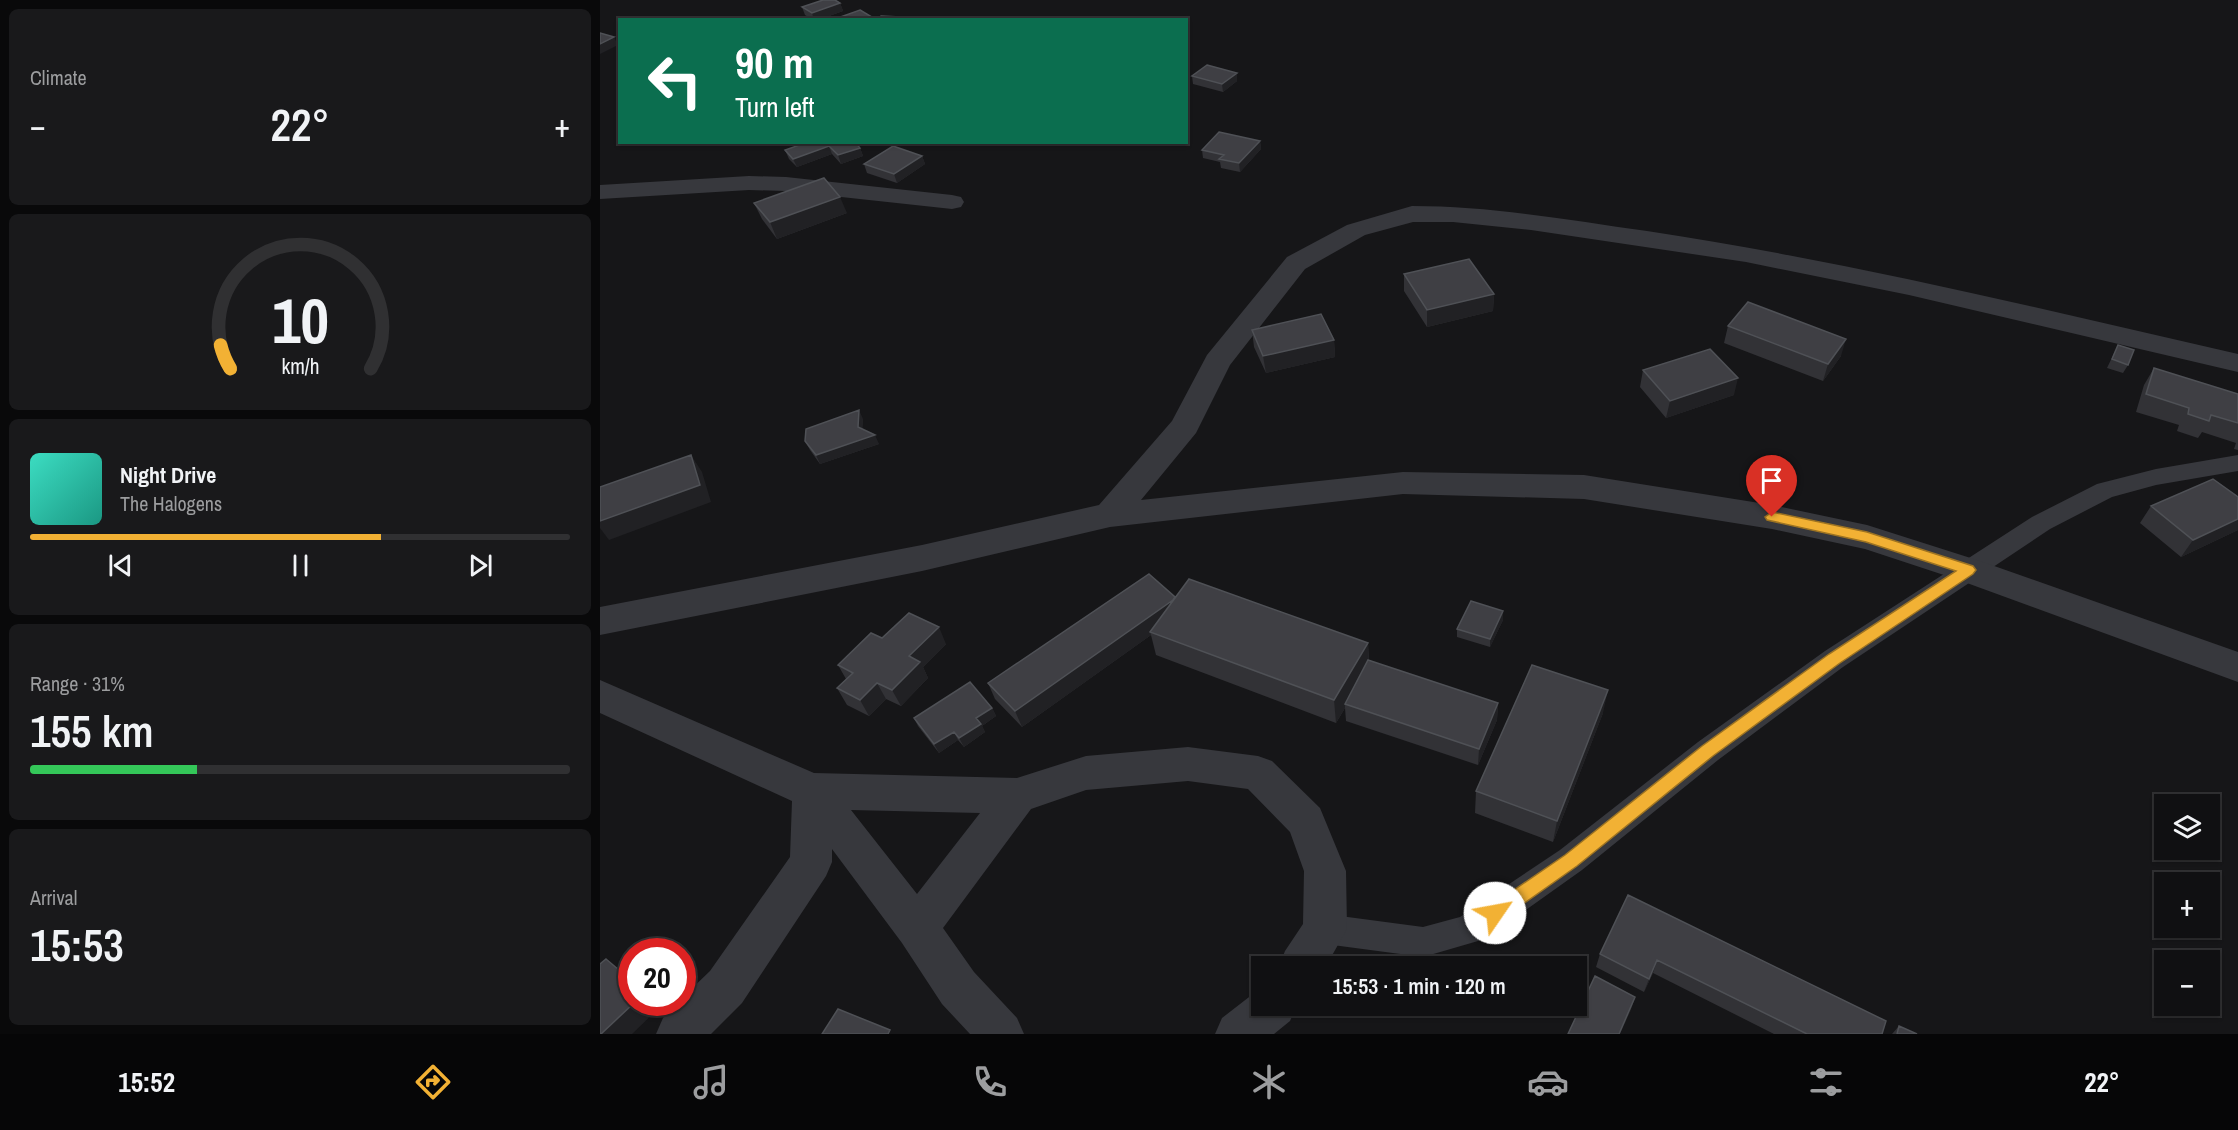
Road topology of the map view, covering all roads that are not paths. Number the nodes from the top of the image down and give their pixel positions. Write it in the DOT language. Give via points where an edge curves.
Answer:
graph roads {
  1 [pos="600,192"];
  2 [pos="952,202"];
  3 [pos="2238,363"];
  4 [pos="2238,463"];
  5 [pos="1110,515"];
  6 [pos="1968,570"];
  7 [pos="600,621"];
  8 [pos="2238,667"];
  9 [pos="600,696"];
  10 [pos="812,791"];
  11 [pos="1017,796"];
  12 [pos="917,928"];
  13 [pos="1325,928"];
  14 [pos="1307,956"];
  15 [pos="726,987"];
  16 [pos="1260,1016"];
  17 [pos="679,1034"];
  18 [pos="703,1034"];
  19 [pos="1000,1034"];
  20 [pos="1238,1034"];
  1 -- 2 [label="street" via="768,183"];
  3 -- 5 [label="street" via="1909,287 1746,254 1531,222 1412,214 1356,230 1296,263 1216,362 1185,426"];
  4 -- 6 [label="lane" via="2105,490 2041,523"];
  5 -- 6 [label="street" via="1403,483 1584,487 1772,517 1867,537"];
  5 -- 7 [label="street" via="922,558"];
  6 -- 8 [label="street"];
  6 -- 13 [label="lane" via="1834,659 1708,751 1571,860 1467,930 1423,942"];
  9 -- 10 [label="street"];
  10 -- 11 [label="street"];
  10 -- 12 [label="street"];
  10 -- 15 [label="street" via="811,862"];
  11 -- 12 [label="street"];
  11 -- 13 [label="street" via="1086,773 1188,764 1258,773 1306,821 1325,871"];
  12 -- 19 [label="street" via="958,988"];
  13 -- 14 [label="street"];
  15 -- 17 [label="street"];
  15 -- 18 [label="street"];
  16 -- 20 [label="street"];
}
